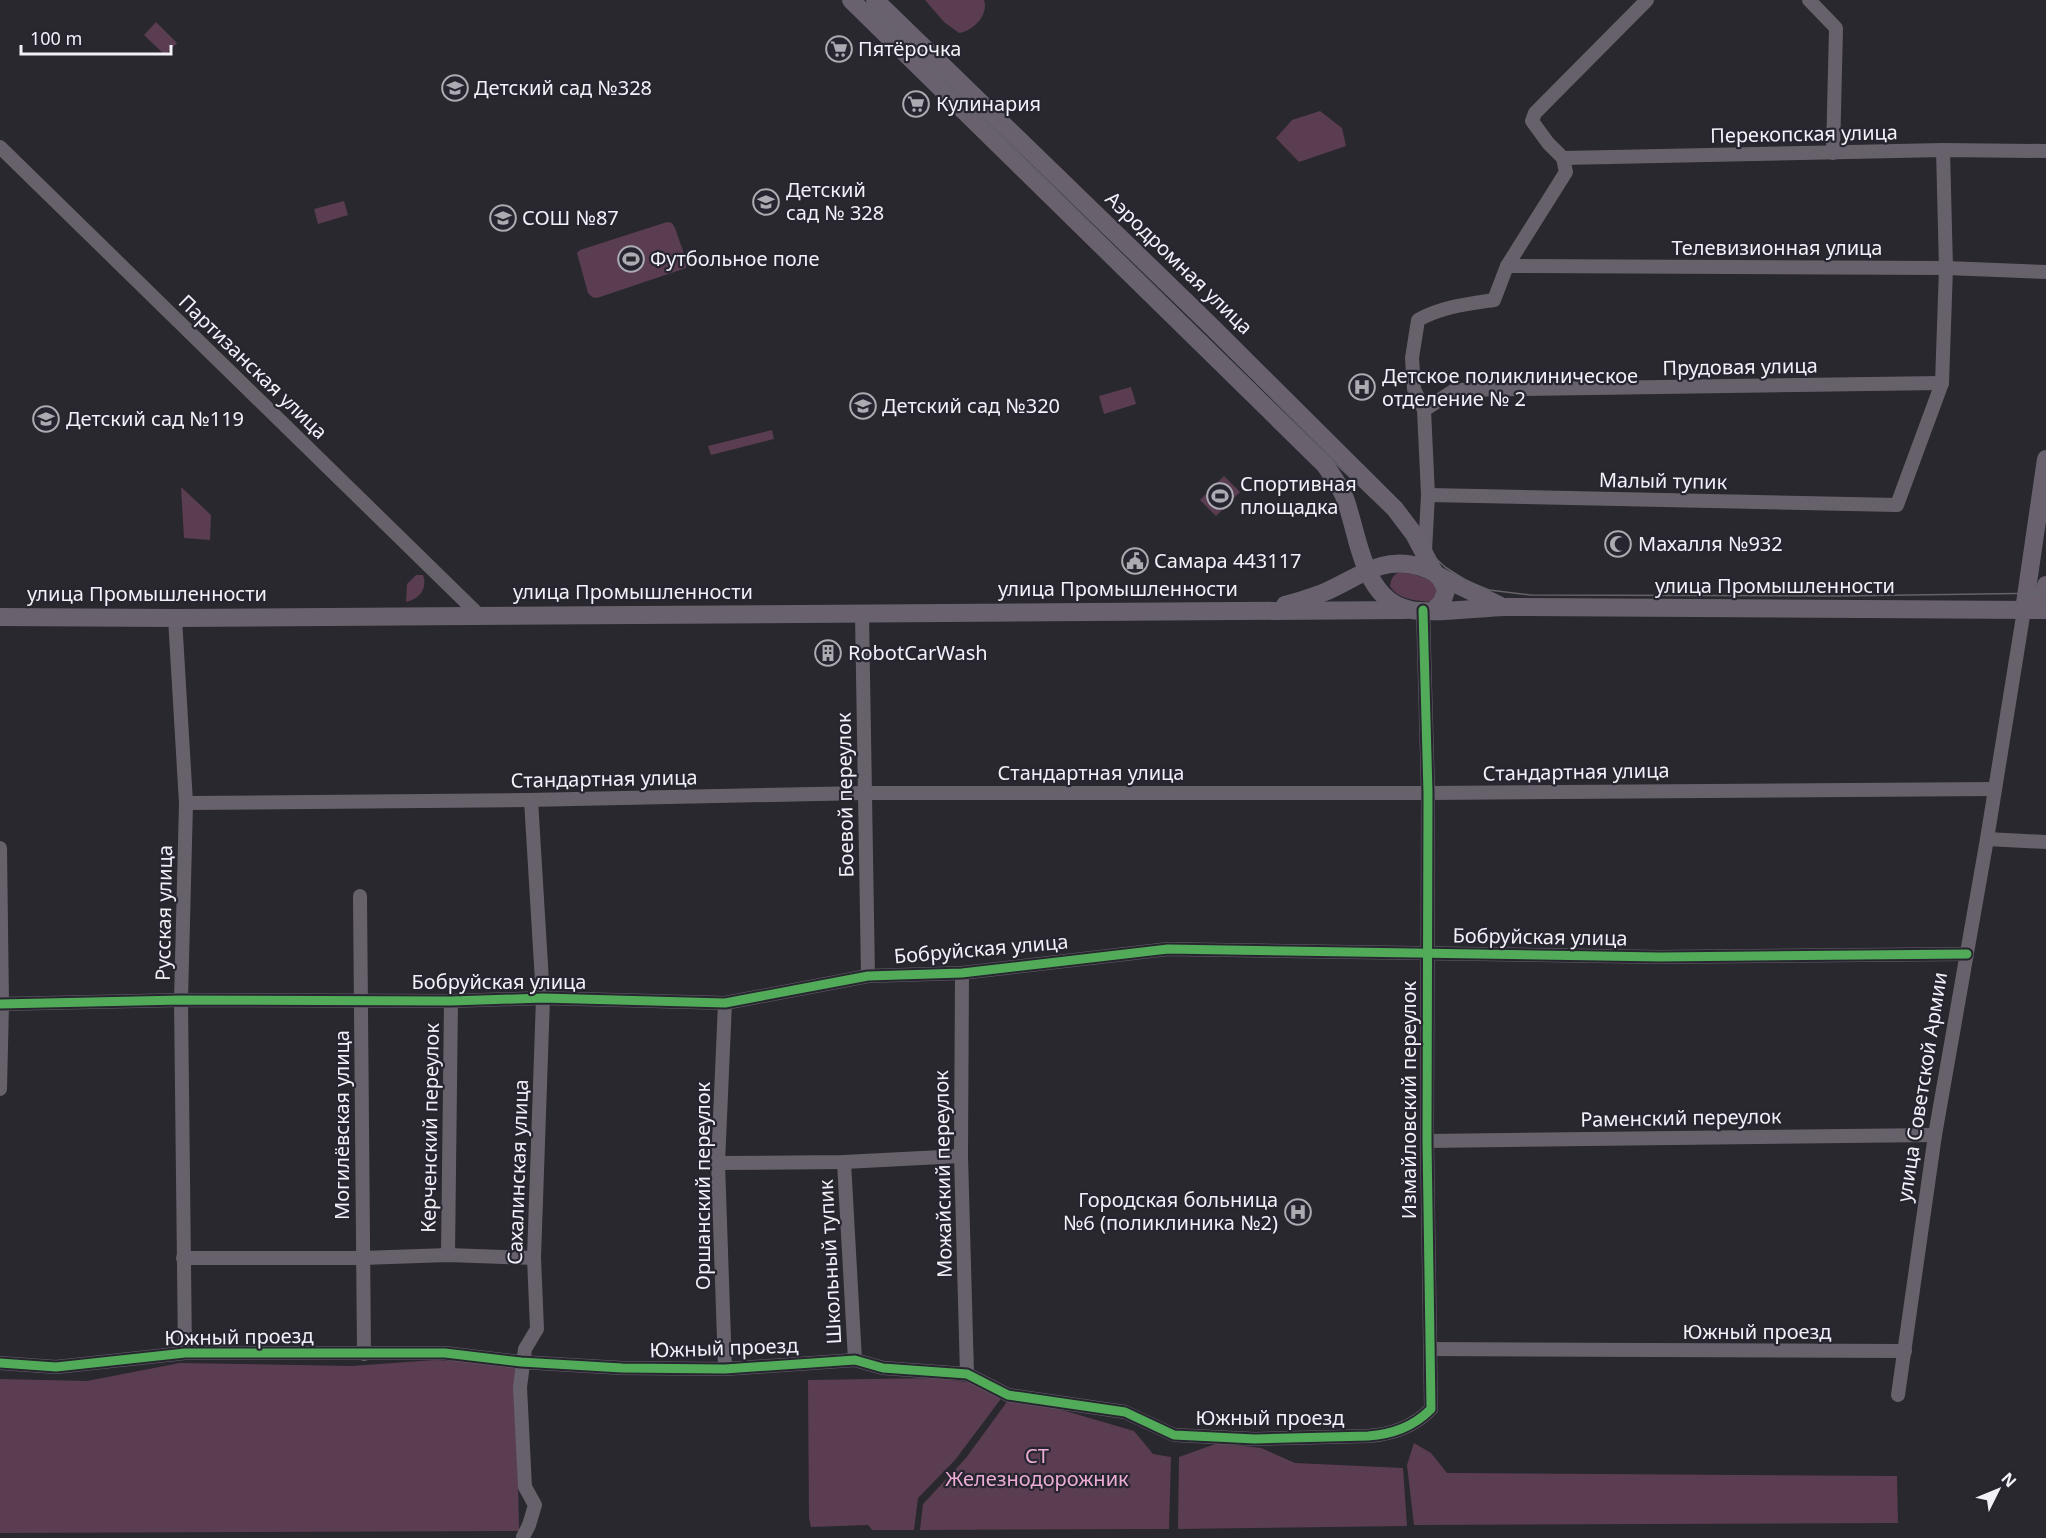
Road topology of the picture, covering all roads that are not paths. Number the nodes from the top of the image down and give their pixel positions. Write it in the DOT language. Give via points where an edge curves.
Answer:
graph roads {
  1 [pos="851,0"];
  2 [pos="875,0"];
  3 [pos="1647,0"];
  4 [pos="1809,0"];
  5 [pos="0,147"];
  6 [pos="1943,150"];
  7 [pos="2046,151"];
  8 [pos="1833,153"];
  9 [pos="1563,158"];
  10 [pos="1507,267"];
  11 [pos="1946,268"];
  12 [pos="2046,272"];
  13 [pos="1942,383"];
  14 [pos="1424,410"];
  15 [pos="2046,459"];
  16 [pos="1428,495"];
  17 [pos="1425,551"];
  18 [pos="1400,564"];
  19 [pos="1368,570"];
  20 [pos="1437,574"];
  21 [pos="2046,585"];
  22 [pos="1504,607"];
  23 [pos="1416,608"];
  24 [pos="2024,610"];
  25 [pos="2046,610"];
  26 [pos="1265,611"];
  27 [pos="478,614"];
  28 [pos="862,614"];
  29 [pos="0,616"];
  30 [pos="174,618"];
  31 [pos="1995,789"];
  32 [pos="864,793"];
  33 [pos="1428,793"];
  34 [pos="531,800"];
  35 [pos="186,802"];
  36 [pos="1987,839"];
  37 [pos="2046,842"];
  38 [pos="0,848"];
  39 [pos="360,896"];
  40 [pos="1427,952"];
  41 [pos="1967,954"];
  42 [pos="962,973"];
  43 [pos="868,976"];
  44 [pos="543,998"];
  45 [pos="181,1000"];
  46 [pos="362,1000"];
  47 [pos="451,1001"];
  48 [pos="725,1002"];
  49 [pos="1,1004"];
  50 [pos="0,1089"];
  51 [pos="1935,1135"];
  52 [pos="1427,1141"];
  53 [pos="961,1156"];
  54 [pos="844,1161"];
  55 [pos="718,1163"];
  56 [pos="448,1255"];
  57 [pos="183,1258"];
  58 [pos="362,1258"];
  59 [pos="534,1258"];
  60 [pos="1430,1349"];
  61 [pos="1905,1352"];
  62 [pos="185,1353"];
  63 [pos="364,1354"];
  64 [pos="855,1360"];
  65 [pos="522,1362"];
  66 [pos="0,1363"];
  67 [pos="725,1369"];
  68 [pos="966,1374"];
  69 [pos="1898,1395"];
  70 [pos="1431,1409"];
  71 [pos="523,1537"];
  1 -- 19 [label="main road, Аэродромная улица" via="1325,465 1345,497"];
  2 -- 17 [label="main road, Аэродромная улица" via="1384,497 1406,521"];
  3 -- 9 [label="street" via="1535,113 1532,121"];
  4 -- 8 [label="street" via="1836,28"];
  5 -- 27 [label="street, Партизанская улица"];
  6 -- 7 [label="street, Перекопская улица"];
  6 -- 8 [label="street, Перекопская улица"];
  6 -- 11 [label="street"];
  8 -- 9 [label="street, Перекопская улица"];
  9 -- 10 [label="street" via="1566,172"];
  10 -- 11 [label="street, Телевизионная улица"];
  10 -- 14 [label="street" via="1494,300 1432,312 1418,320 1412,358 1414,389"];
  11 -- 12 [label="street, Телевизионная улица"];
  11 -- 13 [label="street"];
  13 -- 14 [label="street, Прудовая улица" via="1455,390"];
  13 -- 16 [label="street, Малый тупик" via="1897,505"];
  14 -- 16 [label="street"];
  15 -- 24 [label="main road, улица Советской Армии"];
  16 -- 17 [label="street"];
  17 -- 20 [label="main road, Аэродромная улица"];
  18 -- 19 [label="main road, улица Промышленности"];
  18 -- 20 [label="main road"];
  18 -- 23 [label="main road" via="1387,573 1384,591"];
  19 -- 23 [label="main road" via="1379,589"];
  19 -- 26 [label="main road, улица Промышленности" via="1324,592"];
  20 -- 22 [label="main road, улица Промышленности"];
  20 -- 23 [label="main road" via="1446,591 1442,602"];
  21 -- 24 [label="main road" via="2040,599"];
  22 -- 23 [label="main road, улица Промышленности"];
  22 -- 24 [label="main road, улица Промышленности"];
  23 -- 26 [label="main road, улица Промышленности"];
  23 -- 33 [label="street, Измайловский переулок"];
  24 -- 25 [label="main road, улица Промышленности"];
  24 -- 31 [label="street, улица Советской Армии"];
  26 -- 28 [label="main road, улица Промышленности"];
  27 -- 28 [label="main road, улица Промышленности"];
  27 -- 30 [label="main road, улица Промышленности"];
  28 -- 32 [label="street, Боевой переулок"];
  29 -- 30 [label="main road, улица Промышленности"];
  30 -- 35 [label="street, Русская улица"];
  31 -- 33 [label="street, Стандартная улица"];
  31 -- 36 [label="street, улица Советской Армии"];
  32 -- 33 [label="street, Стандартная улица"];
  32 -- 34 [label="street, Стандартная улица"];
  32 -- 43 [label="street, Боевой переулок"];
  33 -- 40 [label="street, Измайловский переулок"];
  34 -- 35 [label="street, Стандартная улица"];
  34 -- 44 [label="street, Сахалинская улица"];
  35 -- 45 [label="street, Русская улица"];
  36 -- 37 [label="street"];
  36 -- 41 [label="street, улица Советской Армии"];
  38 -- 49 [label="street"];
  39 -- 46 [label="street, Могилёвская улица"];
  40 -- 41 [label="street, Бобруйская улица" via="1660,957"];
  40 -- 42 [label="street, Бобруйская улица" via="1168,949"];
  40 -- 52 [label="street, Измайловский переулок"];
  41 -- 51 [label="street, улица Советской Армии"];
  42 -- 43 [label="street, Бобруйская улица"];
  42 -- 53 [label="street, Можайский переулок"];
  43 -- 48 [label="street, Бобруйская улица"];
  44 -- 47 [label="street, Бобруйская улица"];
  44 -- 48 [label="street, Бобруйская улица"];
  44 -- 59 [label="street, Сахалинская улица"];
  45 -- 46 [label="street, Бобруйская улица"];
  45 -- 49 [label="street, Бобруйская улица"];
  45 -- 57 [label="street, Русская улица"];
  46 -- 47 [label="street, Бобруйская улица"];
  46 -- 58 [label="street, Могилёвская улица"];
  47 -- 56 [label="street, Керченский переулок"];
  48 -- 55 [label="street, Оршанский переулок"];
  49 -- 50 [label="street"];
  51 -- 52 [label="street, Раменский переулок"];
  51 -- 61 [label="street, улица Советской Армии"];
  52 -- 60 [label="street, Измайловский переулок"];
  53 -- 54 [label="street"];
  53 -- 68 [label="street, Можайский переулок"];
  54 -- 55 [label="street"];
  54 -- 64 [label="street, Школьный тупик"];
  55 -- 67 [label="street, Оршанский переулок"];
  56 -- 58 [label="street"];
  56 -- 59 [label="street"];
  57 -- 58 [label="street"];
  57 -- 62 [label="street, Русская улица"];
  58 -- 63 [label="street, Могилёвская улица"];
  59 -- 65 [label="street, Сахалинская улица" via="537,1329 525,1348"];
  60 -- 61 [label="street, Южный проезд"];
  60 -- 70 [label="street, Измайловский переулок"];
  61 -- 69 [label="street, улица Советской Армии"];
  62 -- 63 [label="street, Южный проезд"];
  62 -- 66 [label="street, Южный проезд" via="56,1368"];
  63 -- 65 [label="street, Южный проезд" via="445,1353"];
  64 -- 67 [label="street, Южный проезд"];
  64 -- 68 [label="street, Южный проезд" via="884,1368"];
  65 -- 67 [label="street, Южный проезд"];
  65 -- 71 [label="street, Сахалинская улица" via="525,1487 535,1505"];
  68 -- 70 [label="street, Южный проезд" via="1008,1395 1125,1412 1174,1435 1255,1439 1383,1434 1419,1421"];
}
